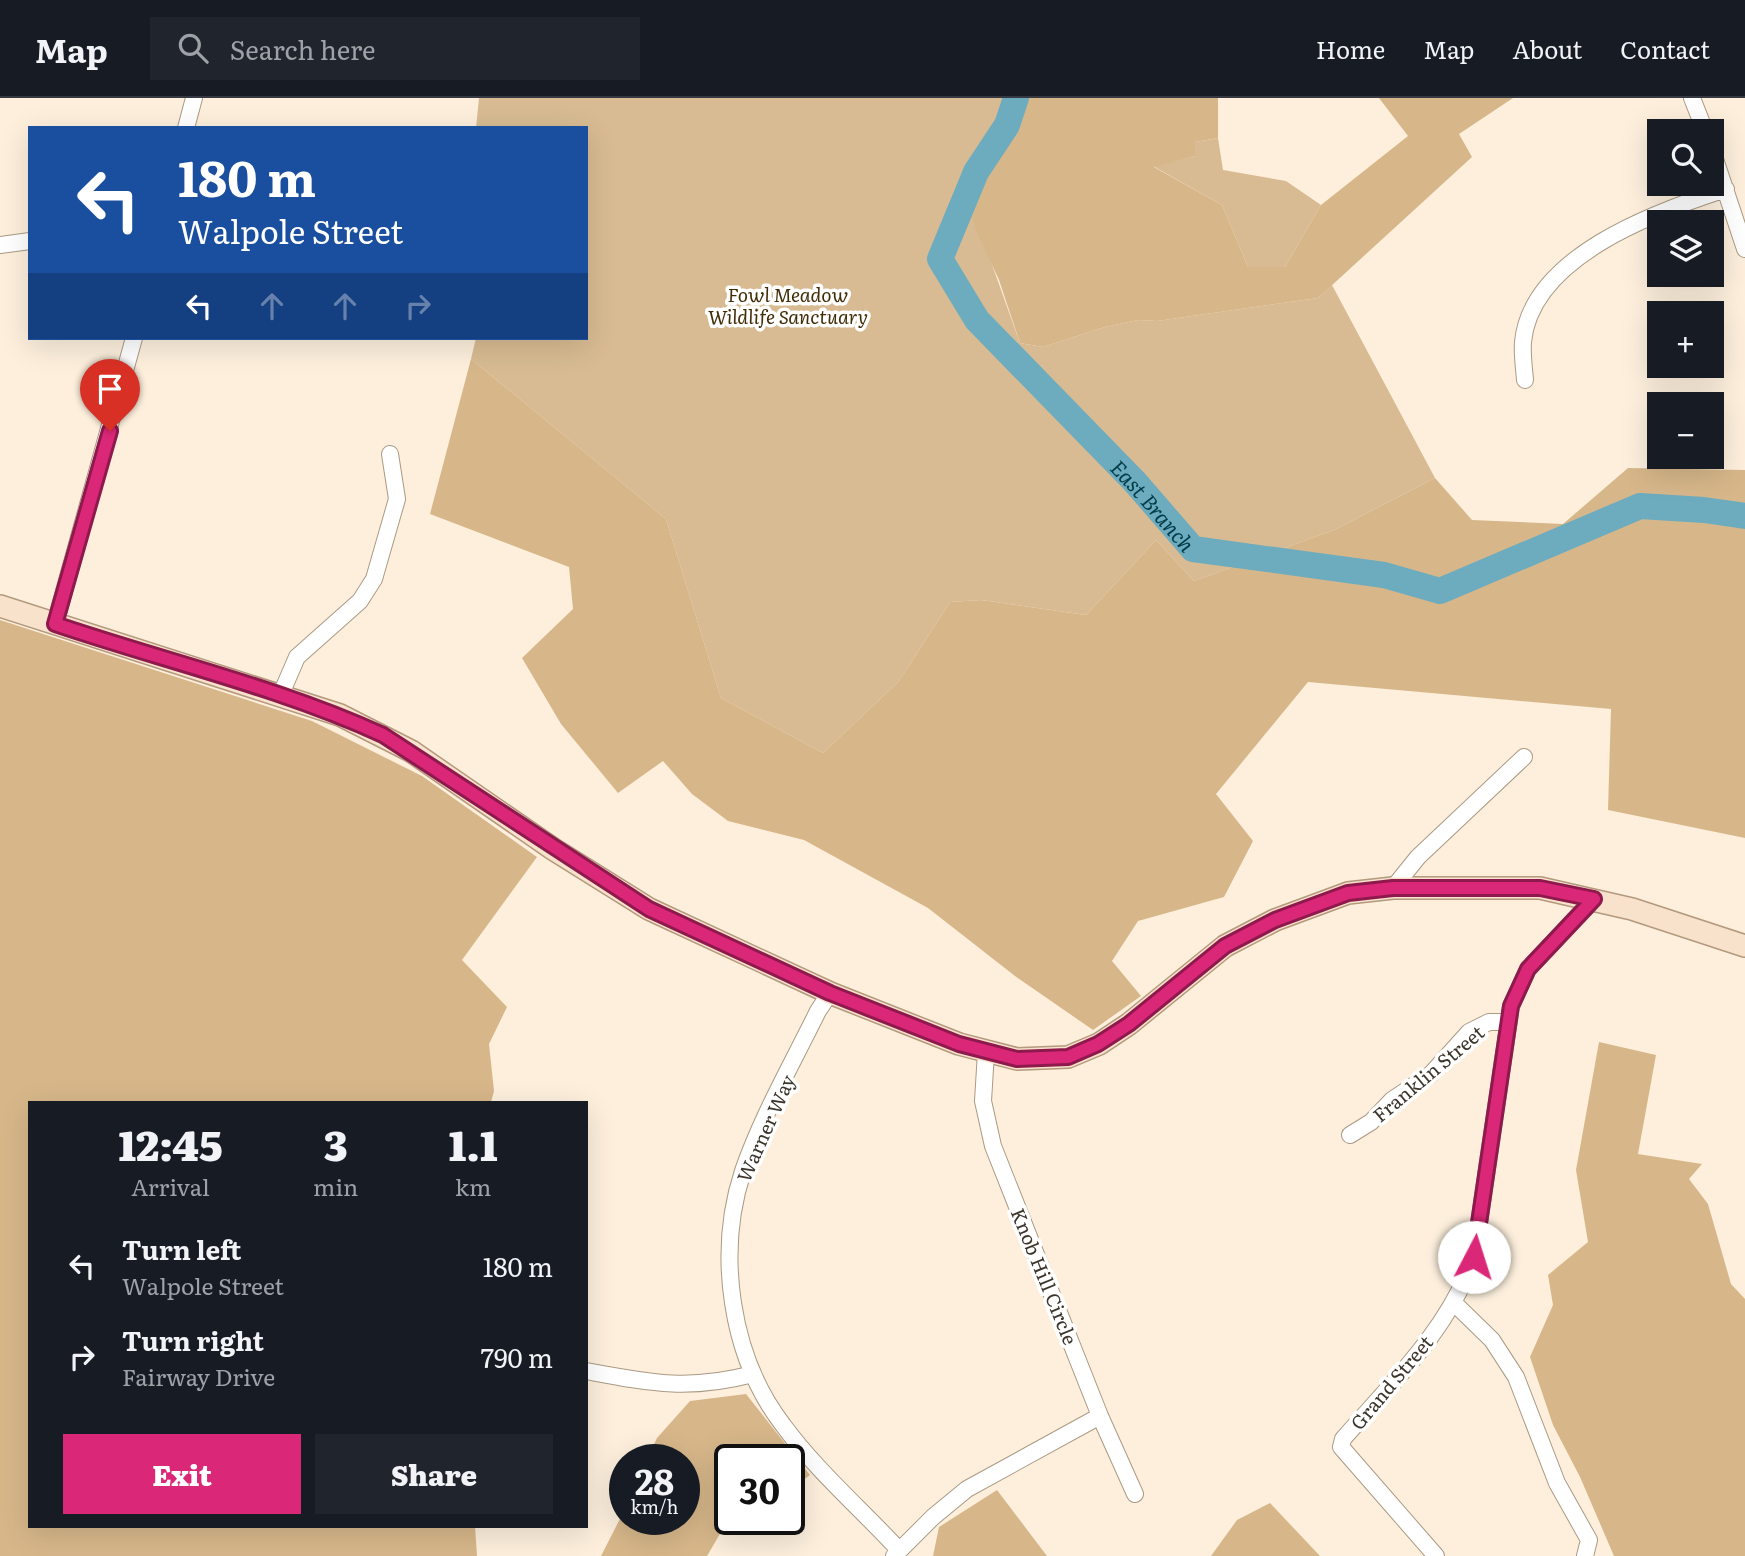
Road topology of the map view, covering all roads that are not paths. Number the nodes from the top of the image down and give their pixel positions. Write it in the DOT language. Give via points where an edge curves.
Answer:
graph roads {
  1 [pos="194,98"];
  2 [pos="1692,98"];
  3 [pos="1700,119"];
  4 [pos="187,126"];
  5 [pos="1724,183"];
  6 [pos="1726,189"];
  7 [pos="28,241"];
  8 [pos="0,246"];
  9 [pos="1745,250"];
  10 [pos="134,340"];
  11 [pos="1525,380"];
  12 [pos="390,454"];
  13 [pos="0,606"];
  14 [pos="55,624"];
  15 [pos="281,694"];
  16 [pos="1524,757"];
  17 [pos="1393,888"];
  18 [pos="1594,899"];
  19 [pos="1745,946"];
  20 [pos="830,993"];
  21 [pos="1508,1022"];
  22 [pos="986,1052"];
  23 [pos="1350,1135"];
  24 [pos="1454,1303"];
  25 [pos="588,1371"];
  26 [pos="754,1374"];
  27 [pos="1100,1416"];
  28 [pos="1135,1493"];
  29 [pos="897,1553"];
  30 [pos="1436,1556"];
  31 [pos="1585,1556"];
  1 -- 4 [label="street"];
  2 -- 3 [label="street"];
  5 -- 6 [label="street"];
  6 -- 9 [label="street"];
  6 -- 11 [label="street" via="1658,211 1572,261 1532,313 1523,341"];
  7 -- 8 [label="street"];
  10 -- 14 [label="street"];
  12 -- 15 [label="street" via="397,499 374,579 360,601 300,654"];
  13 -- 14 [label="main road"];
  14 -- 15 [label="main road"];
  15 -- 20 [label="main road" via="340,715 411,751 649,909"];
  16 -- 17 [label="street" via="1441,835"];
  17 -- 18 [label="main road" via="1540,888"];
  17 -- 22 [label="main road" via="1348,893 1275,920 1225,946 1129,1024 1068,1057 1017,1059"];
  18 -- 19 [label="main road"];
  18 -- 21 [label="street, Grand Street" via="1528,969 1517,988"];
  20 -- 22 [label="main road"];
  20 -- 26 [label="street, Warner Way" via="747,1161 736,1197 729,1266 738,1327"];
  21 -- 23 [label="street, Franklin Street" via="1489,1022 1469,1032 1431,1074"];
  21 -- 24 [label="street, Grand Street" via="1474,1257"];
  22 -- 27 [label="street, Knob Hill Circle" via="983,1101 993,1146"];
  24 -- 30 [label="street, Grand Street" via="1341,1447"];
  24 -- 31 [label="street" via="1492,1340 1516,1377 1557,1483 1589,1540"];
  25 -- 26 [label="street" via="684,1386"];
  26 -- 29 [label="street, Warner Way" via="782,1424"];
  27 -- 28 [label="street, Knob Hill Circle"];
  27 -- 29 [label="street" via="967,1489"];
}
